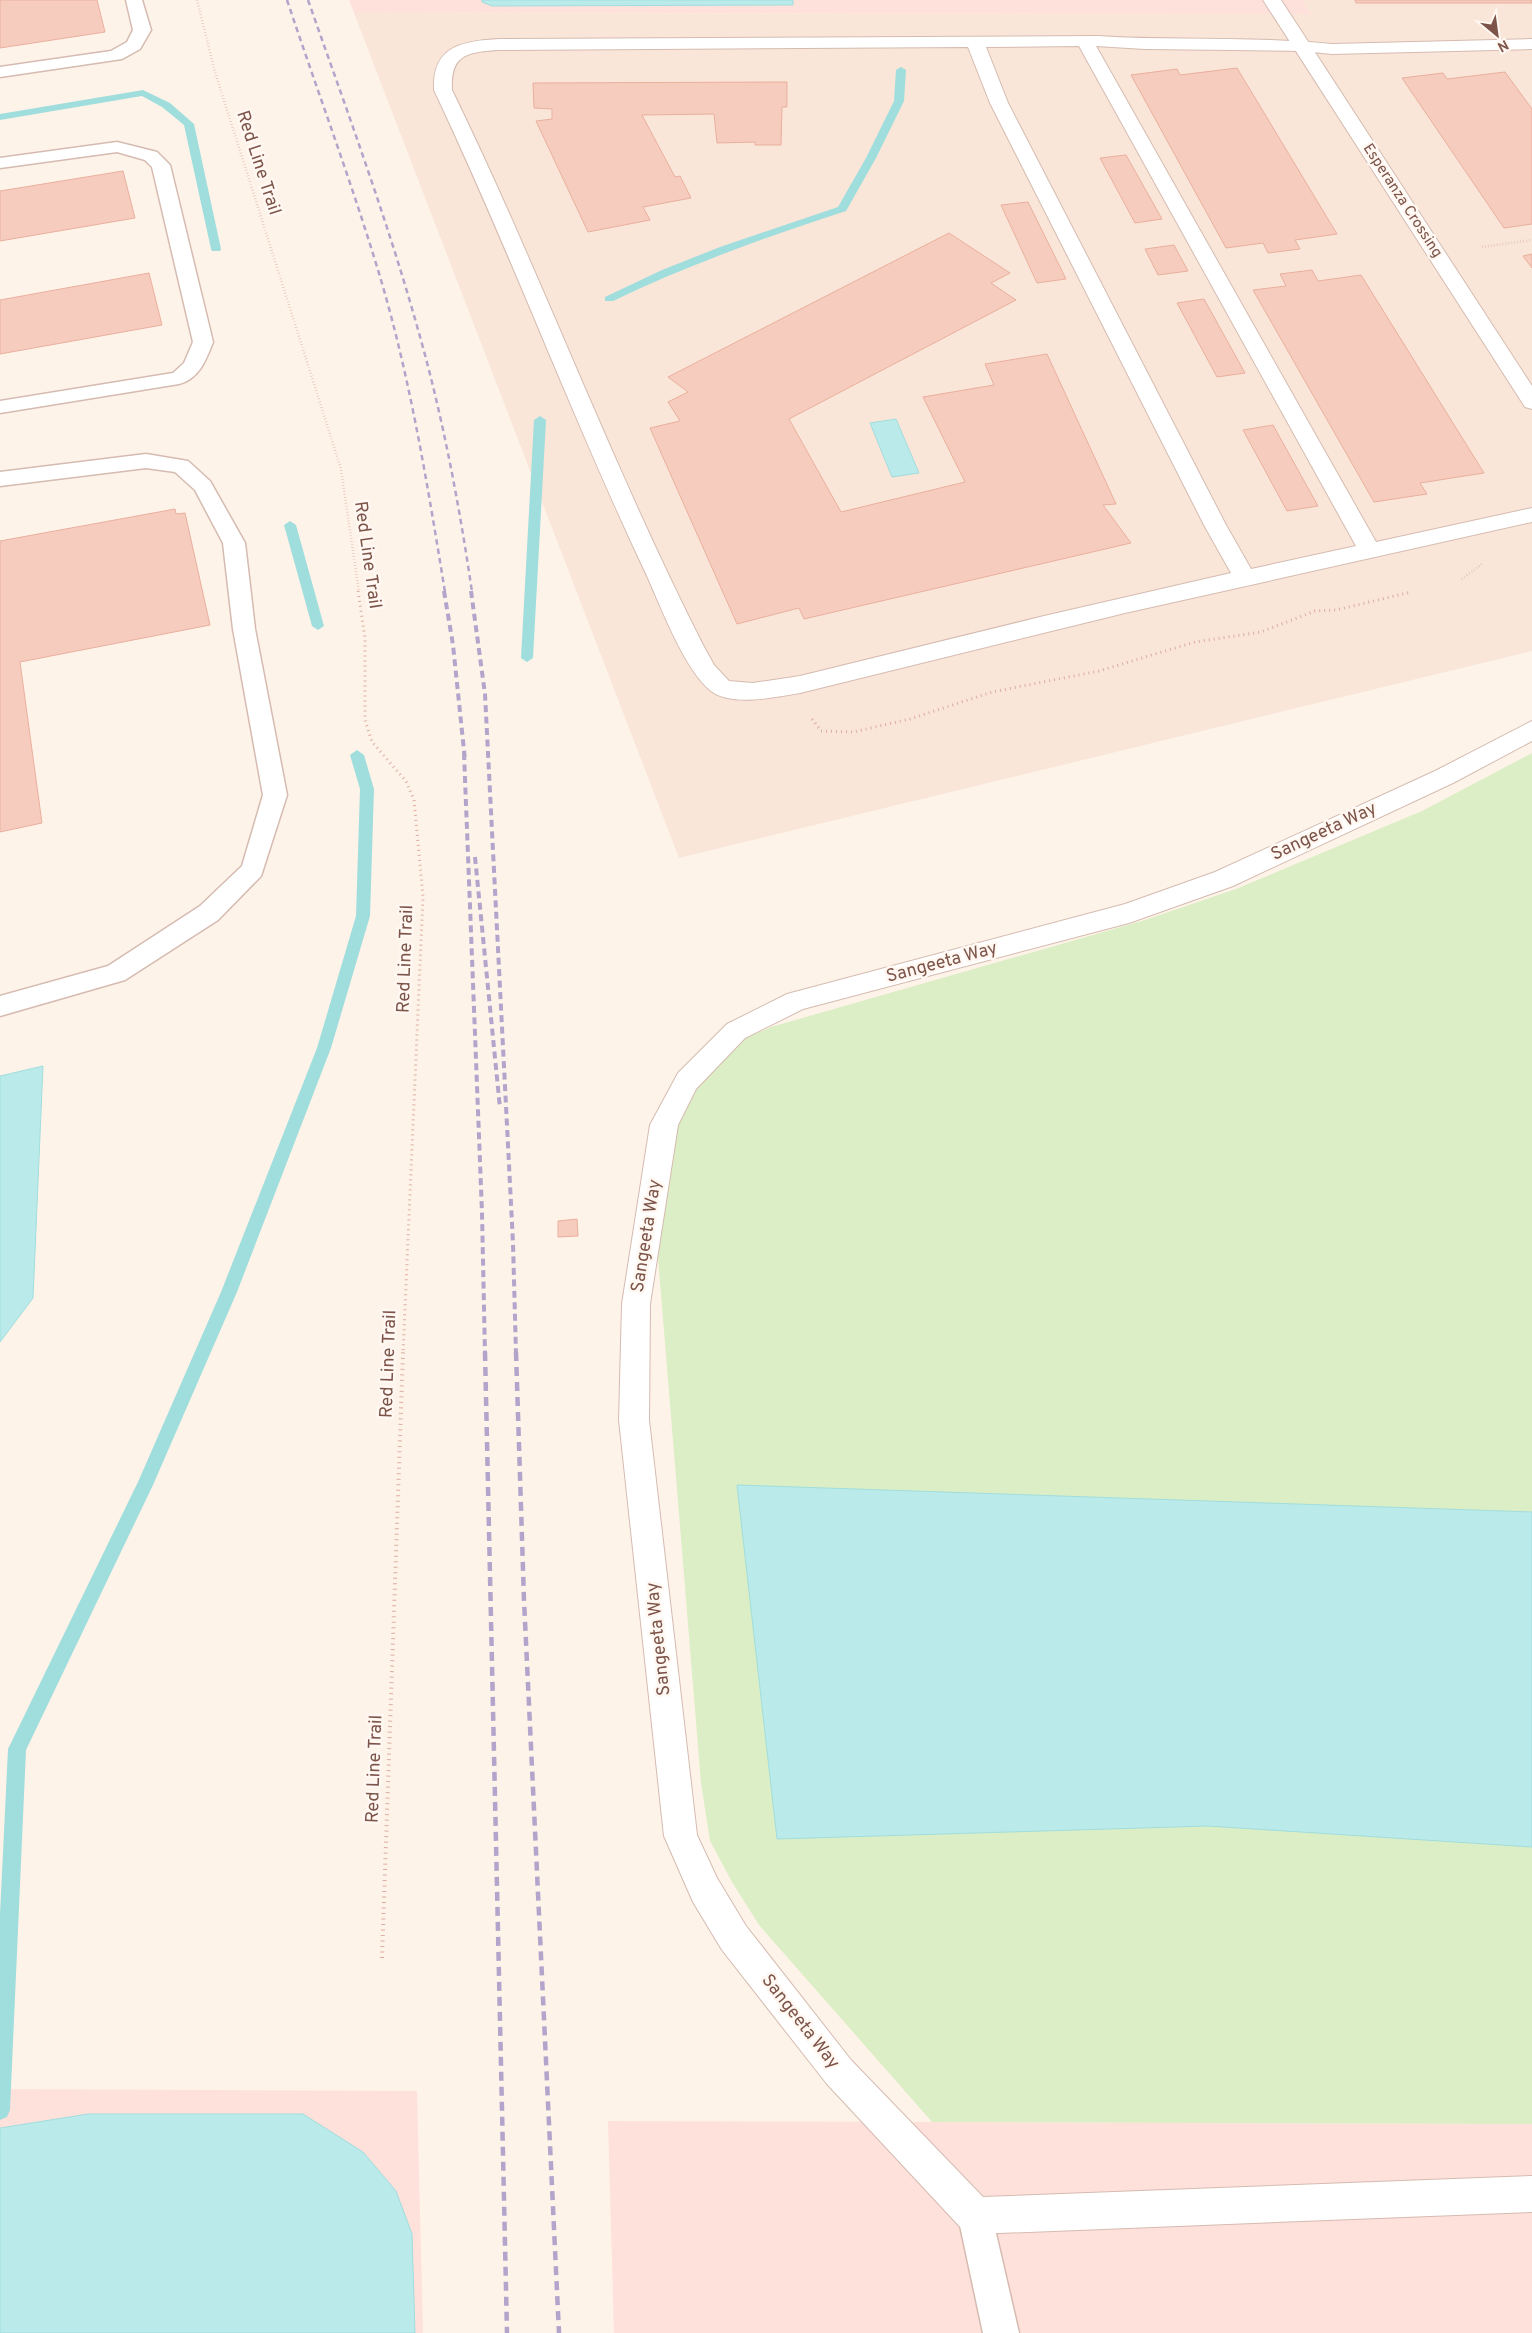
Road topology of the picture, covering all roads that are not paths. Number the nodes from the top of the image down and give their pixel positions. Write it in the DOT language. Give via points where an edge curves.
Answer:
graph roads {
  1 [pos="134,0"];
  2 [pos="1272,0"];
  3 [pos="1085,42"];
  4 [pos="975,43"];
  5 [pos="1525,45"];
  6 [pos="1302,46"];
  7 [pos="1530,64"];
  8 [pos="0,72"];
  9 [pos="0,163"];
  10 [pos="1532,402"];
  11 [pos="0,407"];
  12 [pos="0,479"];
  13 [pos="1532,515"];
  14 [pos="1370,551"];
  15 [pos="1246,579"];
  16 [pos="1532,730"];
  17 [pos="0,1006"];
  18 [pos="1532,2194"];
  19 [pos="975,2216"];
  20 [pos="1001,2333"];
  1 -- 8 [label="lane" via="142,30 134,45 122,52"];
  2 -- 6 [label="street, Esperanza Crossing"];
  3 -- 4 [label="street"];
  3 -- 6 [label="street"];
  3 -- 14 [label="street"];
  4 -- 15 [label="street" via="999,103 1215,525"];
  4 -- 15 [label="street" via="492,44 470,48 449,57 442,68 442,82 649,558 702,664 722,688 797,686 948,647"];
  5 -- 6 [label="street" via="1332,49"];
  5 -- 7 [label="street"];
  6 -- 10 [label="street, Esperanza Crossing"];
  9 -- 11 [label="lane" via="117,147 151,156 161,165 203,342 193,366 179,378"];
  12 -- 17 [label="lane" via="146,461 181,466 204,486 234,543 244,629 275,795 253,870 209,913 116,973"];
  13 -- 14 [label="street"];
  14 -- 15 [label="street"];
  16 -- 19 [label="street, Sangeeta Way" via="1444,778 1216,882 1129,913 796,1001 736,1032 687,1081 664,1125 636,1304 634,1420 681,1836 705,1890 734,1938 839,2072"];
  18 -- 19 [label="street"];
  19 -- 20 [label="lane"];
}
